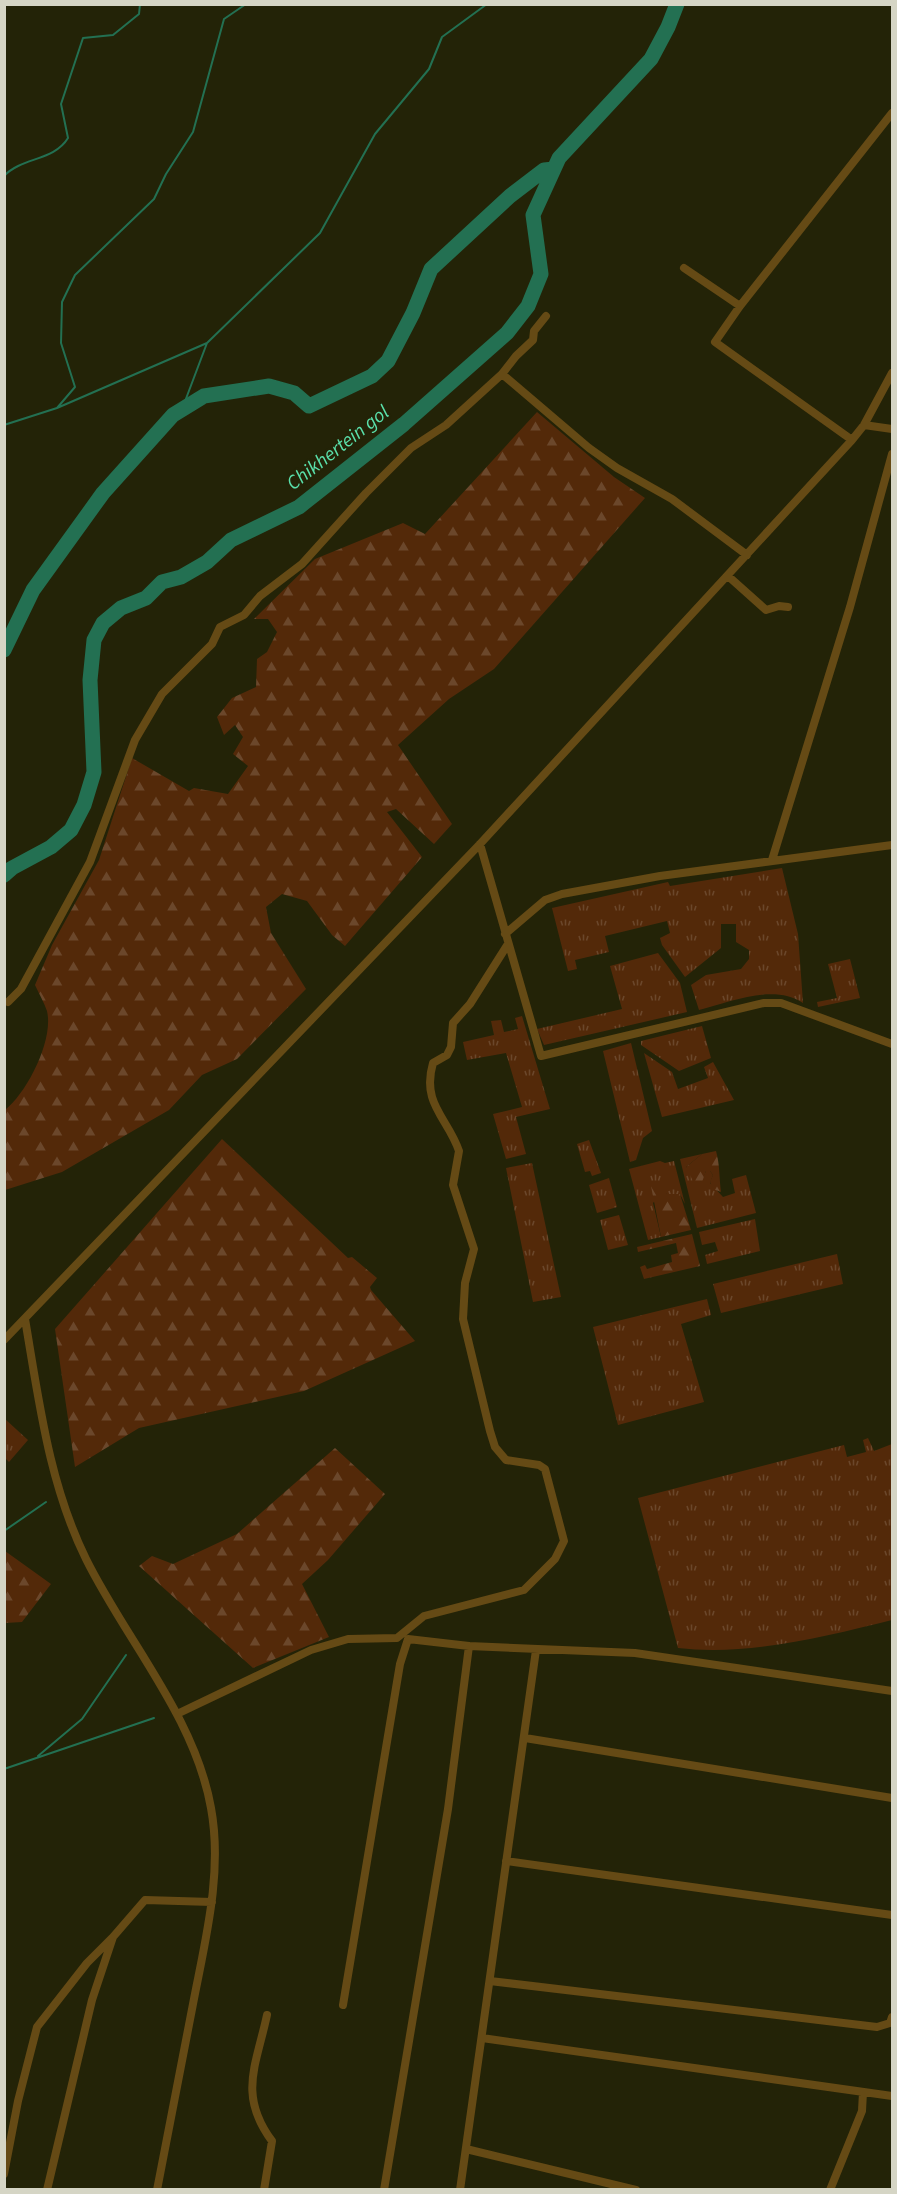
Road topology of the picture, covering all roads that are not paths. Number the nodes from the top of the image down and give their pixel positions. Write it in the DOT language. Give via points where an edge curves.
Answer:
graph roads {
  1 [pos="892,113"];
  2 [pos="684,268"];
  3 [pos="740,306"];
  4 [pos="546,316"];
  5 [pos="892,373"];
  6 [pos="502,374"];
  7 [pos="864,425"];
  8 [pos="892,429"];
  9 [pos="852,440"];
  10 [pos="892,454"];
  11 [pos="747,555"];
  12 [pos="728,576"];
  13 [pos="788,607"];
  14 [pos="480,844"];
  15 [pos="892,845"];
  16 [pos="772,860"];
  17 [pos="505,934"];
  18 [pos="508,944"];
  19 [pos="8,1002"];
  20 [pos="892,1044"];
  21 [pos="25,1319"];
  22 [pos="4,1340"];
  23 [pos="397,1638"];
  24 [pos="408,1639"];
  25 [pos="469,1646"];
  26 [pos="536,1650"];
  27 [pos="892,1691"];
  28 [pos="177,1714"];
  29 [pos="525,1738"];
  30 [pos="892,1798"];
  31 [pos="506,1861"];
  32 [pos="212,1902"];
  33 [pos="892,1915"];
  34 [pos="113,1937"];
  35 [pos="490,1981"];
  36 [pos="343,2005"];
  37 [pos="267,2015"];
  38 [pos="892,2017"];
  39 [pos="482,2038"];
  40 [pos="863,2092"];
  41 [pos="892,2096"];
  42 [pos="465,2149"];
  43 [pos="4,2174"];
  44 [pos="47,2190"];
  45 [pos="157,2190"];
  46 [pos="264,2190"];
  47 [pos="384,2190"];
  48 [pos="460,2190"];
  49 [pos="636,2190"];
  50 [pos="830,2190"];
  1 -- 3 [label="street"];
  2 -- 3 [label="street"];
  3 -- 9 [label="street" via="715,342"];
  4 -- 6 [label="street" via="534,331 533,340"];
  5 -- 7 [label="street"];
  6 -- 11 [label="street" via="589,448 672,499"];
  6 -- 19 [label="street" via="446,425 411,448 302,564 261,596 244,615 220,627 212,644 162,694 135,740 90,862 21,989"];
  7 -- 8 [label="street"];
  7 -- 9 [label="street"];
  9 -- 11 [label="street"];
  10 -- 16 [label="street" via="850,607"];
  11 -- 12 [label="street"];
  12 -- 13 [label="street" via="766,610"];
  12 -- 14 [label="street"];
  14 -- 17 [label="street"];
  14 -- 21 [label="street"];
  15 -- 16 [label="street"];
  16 -- 17 [label="street" via="562,894 545,900"];
  17 -- 18 [label="street"];
  18 -- 20 [label="street" via="541,1056 765,1003 781,1003"];
  18 -- 23 [label="street" via="470,1004 453,1023 451,1047 433,1063 430,1072 431,1093 438,1115 459,1151 453,1185 474,1249 463,1291 463,1319 490,1431 495,1447 506,1460 545,1469 564,1541 555,1559 524,1590 424,1616"];
  21 -- 22 [label="street"];
  21 -- 28 [label="street" via="61,1501 106,1597"];
  23 -- 24 [label="street"];
  23 -- 28 [label="street" via="348,1639 311,1650"];
  24 -- 25 [label="street"];
  24 -- 36 [label="street" via="400,1664"];
  25 -- 26 [label="street"];
  25 -- 47 [label="street" via="448,1809"];
  26 -- 27 [label="street" via="635,1653"];
  26 -- 29 [label="street"];
  28 -- 32 [label="street" via="211,1809"];
  29 -- 30 [label="street"];
  29 -- 31 [label="street"];
  31 -- 33 [label="street"];
  31 -- 35 [label="street"];
  32 -- 34 [label="street" via="145,1900"];
  32 -- 45 [label="street"];
  34 -- 43 [label="street" via="87,1963 38,2026"];
  34 -- 44 [label="street" via="92,2000"];
  35 -- 38 [label="street" via="877,2027 890,2023"];
  35 -- 39 [label="street"];
  37 -- 46 [label="street" via="250,2089 258,2122 272,2141"];
  39 -- 40 [label="street"];
  39 -- 42 [label="street"];
  40 -- 41 [label="street"];
  40 -- 50 [label="street" via="862,2111"];
  42 -- 48 [label="street"];
  42 -- 49 [label="street"];
}
